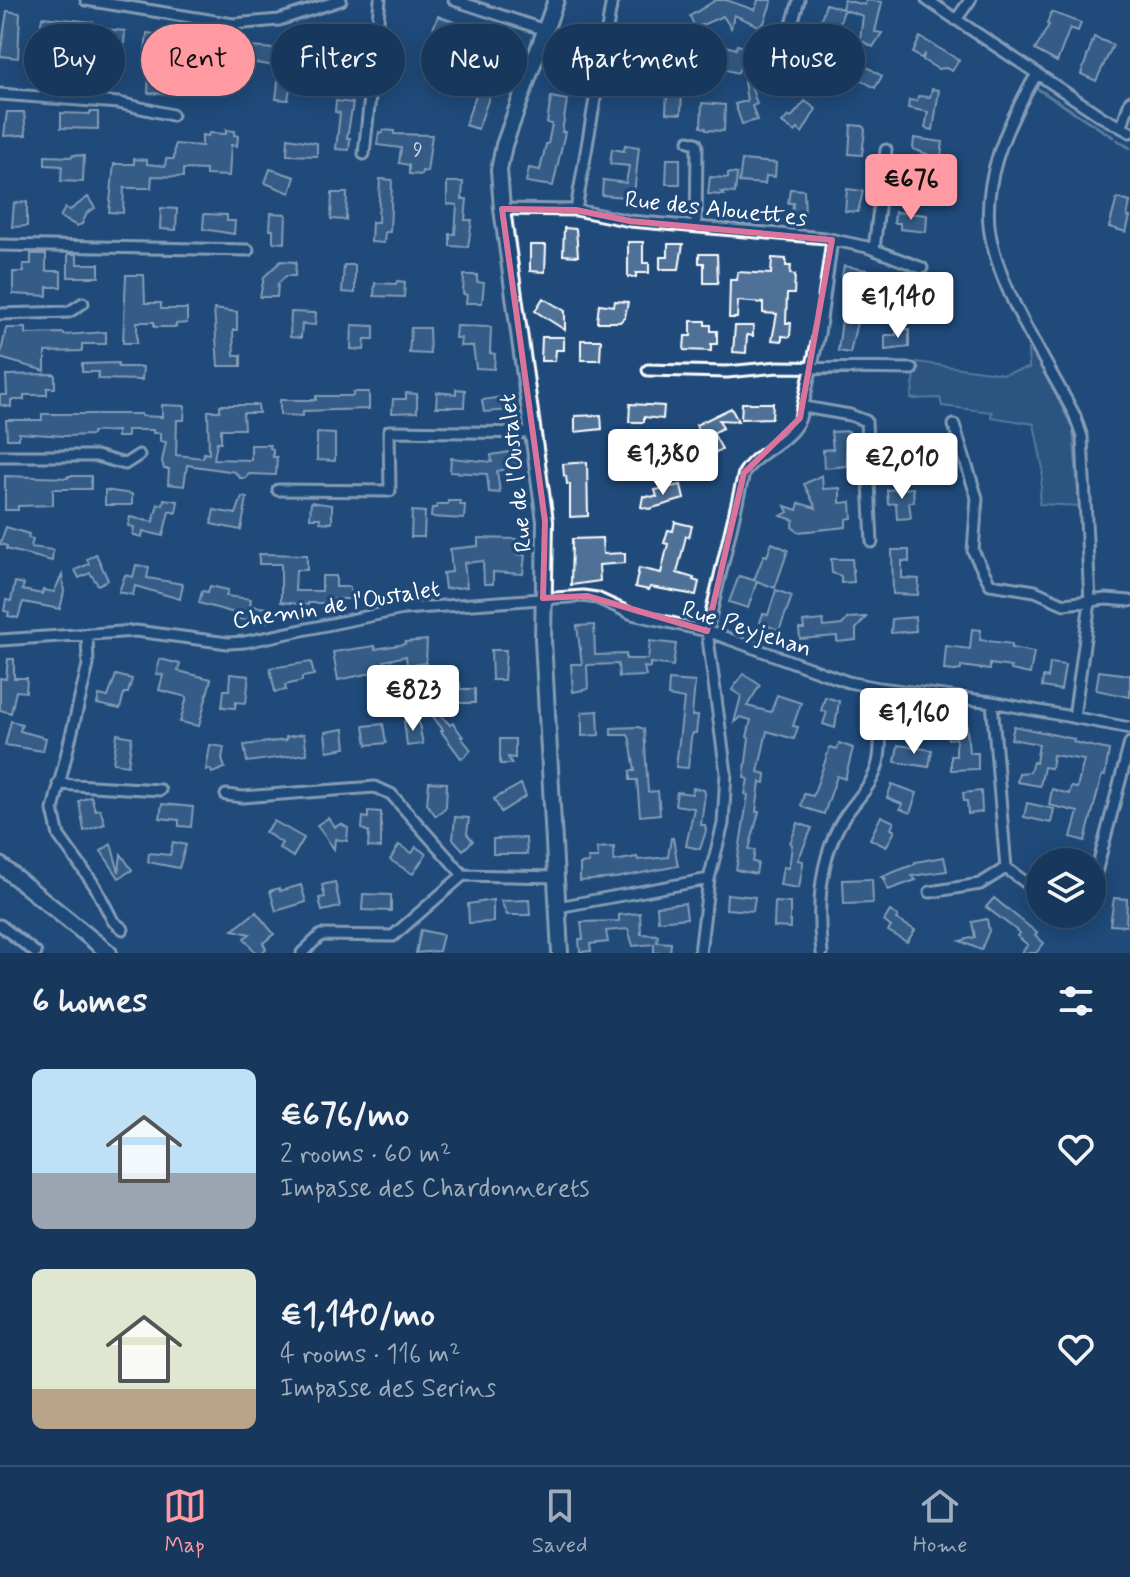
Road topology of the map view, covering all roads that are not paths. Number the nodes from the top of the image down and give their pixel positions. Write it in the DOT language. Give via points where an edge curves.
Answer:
graph roads {
  1 [pos="86,0"];
  2 [pos="341,0"];
  3 [pos="380,0"];
  4 [pos="455,0"];
  5 [pos="556,0"];
  6 [pos="612,0"];
  7 [pos="799,0"];
  8 [pos="927,0"];
  9 [pos="970,0"];
  10 [pos="131,4"];
  11 [pos="956,20"];
  12 [pos="547,24"];
  13 [pos="792,24"];
  14 [pos="543,29"];
  15 [pos="543,36"];
  16 [pos="1037,74"];
  17 [pos="0,94"];
  18 [pos="1130,101"];
  19 [pos="172,115"];
  20 [pos="1126,129"];
  21 [pos="689,141"];
  22 [pos="886,150"];
  23 [pos="364,154"];
  24 [pos="502,209"];
  25 [pos="576,210"];
  26 [pos="696,227"];
  27 [pos="832,240"];
  28 [pos="0,245"];
  29 [pos="874,249"];
  30 [pos="248,250"];
  31 [pos="922,268"];
  32 [pos="83,303"];
  33 [pos="0,314"];
  34 [pos="812,368"];
  35 [pos="912,369"];
  36 [pos="648,370"];
  37 [pos="804,407"];
  38 [pos="954,425"];
  39 [pos="535,433"];
  40 [pos="139,455"];
  41 [pos="0,456"];
  42 [pos="278,490"];
  43 [pos="872,542"];
  44 [pos="543,598"];
  45 [pos="1130,601"];
  46 [pos="1090,602"];
  47 [pos="707,631"];
  48 [pos="87,634"];
  49 [pos="0,640"];
  50 [pos="879,688"];
  51 [pos="992,702"];
  52 [pos="1074,717"];
  53 [pos="1130,728"];
  54 [pos="1130,743"];
  55 [pos="58,784"];
  56 [pos="160,790"];
  57 [pos="226,795"];
  58 [pos="1102,848"];
  59 [pos="0,865"];
  60 [pos="1006,868"];
  61 [pos="463,875"];
  62 [pos="557,877"];
  63 [pos="709,879"];
  64 [pos="1026,883"];
  65 [pos="930,892"];
  66 [pos="558,907"];
  67 [pos="0,925"];
  68 [pos="123,929"];
  69 [pos="36,953"];
  70 [pos="109,953"];
  71 [pos="302,953"];
  72 [pos="560,953"];
  73 [pos="700,953"];
  74 [pos="822,953"];
  1 -- 10 [label="street"];
  2 -- 10 [label="street" via="279,20 233,24"];
  3 -- 23 [label="street"];
  4 -- 14 [label="street"];
  5 -- 12 [label="street, Rue de l'Oustalet"];
  6 -- 25 [label="street"];
  7 -- 13 [label="street"];
  8 -- 11 [label="street"];
  9 -- 11 [label="street"];
  11 -- 16 [label="street"];
  15 -- 24 [label="street, Rue de l'Oustalet" via="501,157"];
  16 -- 20 [label="street"];
  16 -- 46 [label="street" via="1004,140 989,224 1008,287 1080,430"];
  17 -- 19 [label="street" via="119,103"];
  18 -- 20 [label="street"];
  21 -- 26 [label="street" via="697,147"];
  22 -- 29 [label="street"];
  24 -- 25 [label="street, Rue des Alouettes"];
  24 -- 39 [label="street, Rue de l'Oustalet"];
  25 -- 26 [label="street, Rue des Alouettes"];
  26 -- 27 [label="street, Rue des Alouettes"];
  27 -- 29 [label="street, Rue des Alouettes"];
  27 -- 34 [label="street"];
  28 -- 30 [label="street"];
  29 -- 31 [label="street, Rue des Alouettes"];
  32 -- 33 [label="street" via="69,312"];
  34 -- 35 [label="street"];
  34 -- 36 [label="street"];
  34 -- 37 [label="street"];
  37 -- 43 [label="street" via="866,421"];
  37 -- 47 [label="street" via="794,430 755,457 744,473"];
  38 -- 46 [label="street" via="977,498 973,551 986,581 1035,591 1064,604"];
  39 -- 42 [label="street" via="389,431 390,491"];
  39 -- 44 [label="street, Rue de l'Oustalet" via="545,521"];
  40 -- 41 [label="street" via="125,464 96,456"];
  44 -- 47 [label="street, Rue Peyjehan" via="587,596 632,614"];
  44 -- 48 [label="street, Chemin de l'Oustalet" via="403,609 245,642 149,631"];
  44 -- 62 [label="street, Rue de l'Oustalet"];
  45 -- 46 [label="street"];
  46 -- 52 [label="street"];
  47 -- 50 [label="street, Rue Peyjehan" via="829,676"];
  47 -- 63 [label="street" via="726,773 723,824"];
  48 -- 49 [label="street, Chemin de l'Oustalet"];
  48 -- 55 [label="street" via="88,665"];
  50 -- 51 [label="street, Rue Peyjehan"];
  50 -- 74 [label="street" via="879,762 867,791 840,823 824,865"];
  51 -- 52 [label="street, Rue Peyjehan"];
  51 -- 60 [label="street"];
  52 -- 53 [label="street, Rue Peyjehan"];
  54 -- 58 [label="street"];
  55 -- 56 [label="street"];
  55 -- 68 [label="street" via="53,810 59,836"];
  57 -- 61 [label="street" via="383,789"];
  59 -- 70 [label="street"];
  60 -- 64 [label="street"];
  60 -- 65 [label="street" via="980,884"];
  61 -- 62 [label="street"];
  61 -- 71 [label="street" via="393,936 321,935"];
  62 -- 66 [label="street, Rue de l'Oustalet"];
  63 -- 66 [label="street"];
  63 -- 73 [label="street"];
  66 -- 72 [label="street, Rue de l'Oustalet"];
  67 -- 69 [label="street"];
}
